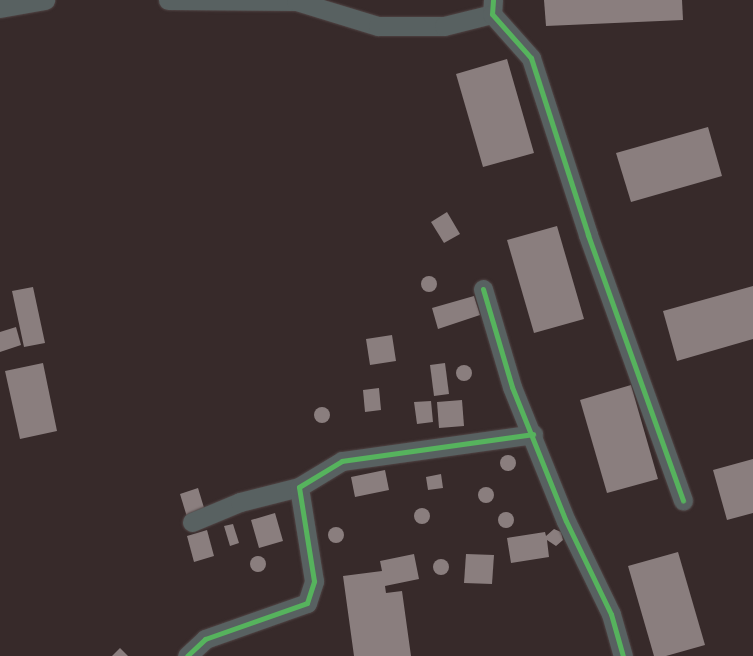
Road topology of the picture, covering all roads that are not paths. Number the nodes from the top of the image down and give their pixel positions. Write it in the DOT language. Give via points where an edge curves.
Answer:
graph roads {
  1 [pos="44,0"];
  2 [pos="168,0"];
  3 [pos="492,7"];
  4 [pos="0,8"];
  5 [pos="483,289"];
  6 [pos="533,434"];
  7 [pos="299,487"];
  8 [pos="683,500"];
  9 [pos="192,522"];
  10 [pos="187,656"];
  11 [pos="623,656"];
  1 -- 4 [label="street"];
  2 -- 3 [label="street" via="296,2 378,26 444,26"];
  3 -- 8 [label="street" via="531,58 588,235"];
  5 -- 6 [label="street" via="512,387"];
  6 -- 7 [label="street" via="342,461"];
  6 -- 11 [label="street" via="566,521 611,614"];
  7 -- 9 [label="street" via="240,502"];
  7 -- 10 [label="street" via="314,581 307,603 205,639"];
}
